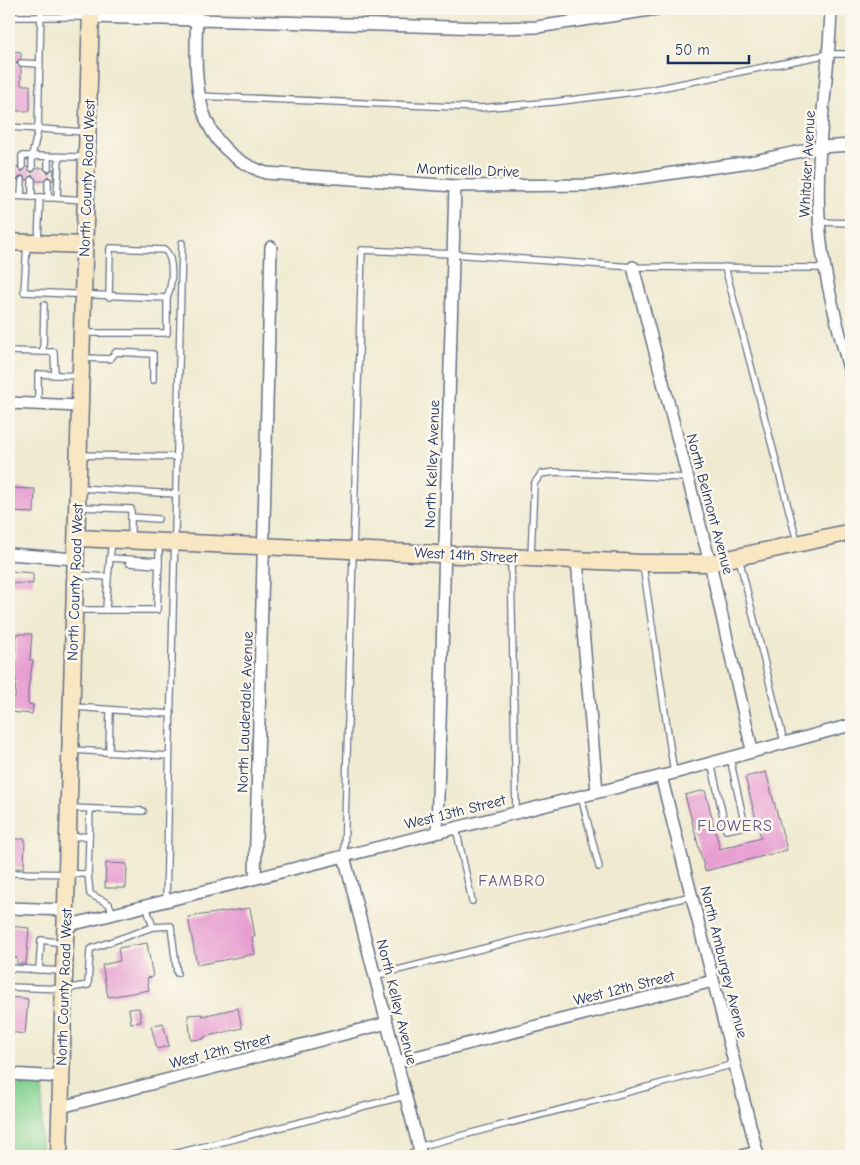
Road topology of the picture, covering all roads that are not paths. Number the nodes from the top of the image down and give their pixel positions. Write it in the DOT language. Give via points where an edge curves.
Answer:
graph roads {
  1 [pos="41,9"];
  2 [pos="657,9"];
  3 [pos="831,9"];
  4 [pos="91,13"];
  5 [pos="197,14"];
  6 [pos="9,17"];
  7 [pos="42,18"];
  8 [pos="829,54"];
  9 [pos="851,54"];
  10 [pos="21,63"];
  11 [pos="40,64"];
  12 [pos="198,96"];
  13 [pos="9,127"];
  14 [pos="38,130"];
  15 [pos="88,132"];
  16 [pos="851,145"];
  17 [pos="821,147"];
  18 [pos="32,156"];
  19 [pos="48,157"];
  20 [pos="59,157"];
  21 [pos="87,157"];
  22 [pos="22,167"];
  23 [pos="32,168"];
  24 [pos="48,168"];
  25 [pos="22,180"];
  26 [pos="32,180"];
  27 [pos="48,181"];
  28 [pos="455,186"];
  29 [pos="21,196"];
  30 [pos="32,197"];
  31 [pos="40,198"];
  32 [pos="48,198"];
  33 [pos="57,198"];
  34 [pos="86,200"];
  35 [pos="10,208"];
  36 [pos="819,222"];
  37 [pos="851,223"];
  38 [pos="9,242"];
  39 [pos="32,243"];
  40 [pos="182,243"];
  41 [pos="85,245"];
  42 [pos="271,247"];
  43 [pos="453,254"];
  44 [pos="633,267"];
  45 [pos="725,267"];
  46 [pos="826,268"];
  47 [pos="83,296"];
  48 [pos="109,296"];
  49 [pos="167,298"];
  50 [pos="44,305"];
  51 [pos="82,333"];
  52 [pos="847,339"];
  53 [pos="9,350"];
  54 [pos="43,352"];
  55 [pos="82,358"];
  56 [pos="55,375"];
  57 [pos="81,376"];
  58 [pos="851,377"];
  59 [pos="153,380"];
  60 [pos="9,404"];
  61 [pos="38,404"];
  62 [pos="80,406"];
  63 [pos="79,455"];
  64 [pos="177,457"];
  65 [pos="687,478"];
  66 [pos="78,488"];
  67 [pos="176,494"];
  68 [pos="78,506"];
  69 [pos="131,517"];
  70 [pos="158,519"];
  71 [pos="851,535"];
  72 [pos="77,538"];
  73 [pos="112,539"];
  74 [pos="131,540"];
  75 [pos="167,542"];
  76 [pos="264,546"];
  77 [pos="798,546"];
  78 [pos="353,550"];
  79 [pos="9,554"];
  80 [pos="444,554"];
  81 [pos="511,557"];
  82 [pos="110,558"];
  83 [pos="531,558"];
  84 [pos="739,558"];
  85 [pos="578,560"];
  86 [pos="159,563"];
  87 [pos="643,563"];
  88 [pos="710,564"];
  89 [pos="76,567"];
  90 [pos="108,577"];
  91 [pos="75,610"];
  92 [pos="106,610"];
  93 [pos="72,707"];
  94 [pos="110,710"];
  95 [pos="171,714"];
  96 [pos="851,725"];
  97 [pos="784,742"];
  98 [pos="71,750"];
  99 [pos="752,750"];
  100 [pos="109,752"];
  101 [pos="170,756"];
  102 [pos="729,757"];
  103 [pos="710,762"];
  104 [pos="674,773"];
  105 [pos="661,776"];
  106 [pos="597,792"];
  107 [pos="581,796"];
  108 [pos="69,808"];
  109 [pos="90,809"];
  110 [pos="143,811"];
  111 [pos="516,812"];
  112 [pos="456,828"];
  113 [pos="437,832"];
  114 [pos="90,836"];
  115 [pos="68,837"];
  116 [pos="344,856"];
  117 [pos="599,867"];
  118 [pos="9,872"];
  119 [pos="88,874"];
  120 [pos="67,875"];
  121 [pos="255,878"];
  122 [pos="691,896"];
  123 [pos="166,900"];
  124 [pos="472,901"];
  125 [pos="146,906"];
  126 [pos="9,908"];
  127 [pos="114,914"];
  128 [pos="66,918"];
  129 [pos="153,927"];
  130 [pos="66,943"];
  131 [pos="9,968"];
  132 [pos="39,970"];
  133 [pos="65,972"];
  134 [pos="177,973"];
  135 [pos="374,976"];
  136 [pos="713,981"];
  137 [pos="9,987"];
  138 [pos="64,989"];
  139 [pos="387,1023"];
  140 [pos="396,1062"];
  141 [pos="735,1064"];
  142 [pos="9,1074"];
  143 [pos="62,1077"];
  144 [pos="405,1096"];
  145 [pos="61,1107"];
  146 [pos="419,1152"];
  147 [pos="758,1154"];
  148 [pos="60,1156"];
  149 [pos="166,1156"];
  150 [pos="402,1156"];
  151 [pos="741,1156"];
  1 -- 7 [label="lane"];
  2 -- 5 [label="street" via="537,27 486,28"];
  3 -- 8 [label="street, Whitaker Avenue"];
  4 -- 5 [label="street"];
  4 -- 7 [label="lane"];
  4 -- 15 [label="main road, North County Road West"];
  5 -- 12 [label="street, Monticello Drive"];
  6 -- 7 [label="lane"];
  7 -- 11 [label="lane"];
  8 -- 9 [label="lane"];
  8 -- 12 [label="lane" via="650,90 480,108"];
  8 -- 17 [label="street, Whitaker Avenue"];
  10 -- 11 [label="lane"];
  11 -- 14 [label="lane"];
  12 -- 28 [label="street, Monticello Drive" via="204,119 216,140 226,151 252,168 281,175"];
  13 -- 14 [label="lane"];
  14 -- 15 [label="lane"];
  14 -- 18 [label="lane"];
  15 -- 21 [label="main road, North County Road West"];
  16 -- 17 [label="street, Monticello Drive"];
  17 -- 28 [label="street, Monticello Drive" via="750,162 590,185"];
  17 -- 36 [label="street, Whitaker Avenue"];
  18 -- 19 [label="lane"];
  18 -- 22 [label="lane" via="22,156"];
  18 -- 23 [label="lane"];
  19 -- 20 [label="lane"];
  19 -- 24 [label="lane"];
  20 -- 21 [label="lane"];
  20 -- 33 [label="lane"];
  21 -- 34 [label="main road, North County Road West"];
  25 -- 29 [label="lane"];
  26 -- 30 [label="lane"];
  27 -- 32 [label="lane"];
  28 -- 43 [label="street, North Kelley Avenue"];
  29 -- 30 [label="lane"];
  29 -- 35 [label="lane" via="11,196"];
  30 -- 31 [label="lane"];
  31 -- 32 [label="lane"];
  31 -- 39 [label="lane"];
  32 -- 33 [label="lane"];
  33 -- 34 [label="lane"];
  34 -- 41 [label="main road, North County Road West"];
  35 -- 38 [label="lane"];
  36 -- 37 [label="lane"];
  36 -- 46 [label="street, Whitaker Avenue"];
  38 -- 39 [label="main road"];
  39 -- 41 [label="main road"];
  39 -- 47 [label="lane" via="24,292"];
  40 -- 64 [label="lane"];
  41 -- 47 [label="main road, North County Road West"];
  42 -- 76 [label="street, North Lauderdale Avenue"];
  43 -- 44 [label="lane"];
  43 -- 78 [label="lane" via="362,250"];
  43 -- 80 [label="street, North Kelley Avenue"];
  44 -- 45 [label="lane"];
  44 -- 65 [label="street, North Belmont Avenue"];
  45 -- 46 [label="lane"];
  45 -- 77 [label="lane"];
  46 -- 52 [label="street, Whitaker Avenue"];
  47 -- 48 [label="lane"];
  47 -- 51 [label="main road, North County Road West"];
  48 -- 49 [label="lane"];
  48 -- 49 [label="lane" via="110,248 164,250 171,259"];
  49 -- 51 [label="lane" via="167,333"];
  50 -- 54 [label="lane"];
  51 -- 55 [label="main road, North County Road West"];
  52 -- 58 [label="street, Whitaker Avenue"];
  53 -- 54 [label="lane"];
  54 -- 56 [label="lane" via="54,352"];
  55 -- 57 [label="main road, North County Road West"];
  55 -- 59 [label="lane" via="110,359 116,352 153,354"];
  56 -- 57 [label="lane"];
  56 -- 61 [label="lane" via="38,374"];
  57 -- 62 [label="main road, North County Road West"];
  60 -- 61 [label="street"];
  61 -- 62 [label="street"];
  62 -- 63 [label="main road, North County Road West"];
  63 -- 64 [label="lane"];
  63 -- 66 [label="main road, North County Road West"];
  64 -- 67 [label="lane"];
  65 -- 83 [label="lane" via="541,474 534,484"];
  65 -- 88 [label="street, North Belmont Avenue"];
  66 -- 67 [label="lane"];
  66 -- 68 [label="main road, North County Road West"];
  67 -- 75 [label="lane"];
  68 -- 69 [label="lane" via="131,509"];
  68 -- 72 [label="main road, North County Road West"];
  69 -- 70 [label="lane"];
  69 -- 74 [label="lane"];
  71 -- 77 [label="main road, West 14th Street"];
  72 -- 73 [label="main road, West 14th Street"];
  72 -- 89 [label="main road, North County Road West"];
  73 -- 74 [label="main road, West 14th Street"];
  73 -- 82 [label="lane"];
  74 -- 75 [label="main road, West 14th Street"];
  75 -- 76 [label="main road, West 14th Street"];
  75 -- 86 [label="lane"];
  75 -- 95 [label="lane"];
  76 -- 78 [label="main road, West 14th Street"];
  76 -- 121 [label="street, North Lauderdale Avenue"];
  77 -- 84 [label="main road, West 14th Street"];
  78 -- 80 [label="main road, West 14th Street"];
  78 -- 116 [label="lane"];
  79 -- 89 [label="street"];
  80 -- 81 [label="main road, West 14th Street"];
  80 -- 113 [label="street, North Kelley Avenue"];
  81 -- 83 [label="main road, West 14th Street"];
  81 -- 111 [label="lane"];
  82 -- 86 [label="lane"];
  82 -- 90 [label="lane"];
  83 -- 85 [label="main road, West 14th Street"];
  84 -- 88 [label="main road, West 14th Street"];
  84 -- 97 [label="lane"];
  85 -- 87 [label="main road, West 14th Street"];
  85 -- 106 [label="street"];
  86 -- 92 [label="lane" via="157,610"];
  87 -- 88 [label="main road, West 14th Street"];
  87 -- 104 [label="lane"];
  88 -- 99 [label="street, North Belmont Avenue"];
  89 -- 90 [label="lane"];
  89 -- 91 [label="main road, North County Road West"];
  90 -- 92 [label="lane"];
  91 -- 92 [label="lane"];
  91 -- 93 [label="main road, North County Road West"];
  93 -- 94 [label="lane"];
  93 -- 98 [label="main road, North County Road West"];
  94 -- 95 [label="lane"];
  94 -- 100 [label="lane"];
  95 -- 101 [label="lane"];
  96 -- 97 [label="street, West 13th Street"];
  97 -- 99 [label="street, West 13th Street"];
  98 -- 100 [label="lane"];
  98 -- 108 [label="main road, North County Road West"];
  99 -- 102 [label="street, West 13th Street"];
  100 -- 101 [label="lane"];
  101 -- 123 [label="lane"];
  102 -- 103 [label="street, West 13th Street"];
  102 -- 103 [label="lane" via="745,826 726,830"];
  103 -- 104 [label="street, West 13th Street"];
  104 -- 105 [label="street, West 13th Street"];
  105 -- 106 [label="street, West 13th Street"];
  105 -- 122 [label="street, North Amburgey Avenue"];
  106 -- 107 [label="street, West 13th Street"];
  107 -- 111 [label="street, West 13th Street"];
  107 -- 117 [label="lane"];
  108 -- 109 [label="lane"];
  108 -- 115 [label="main road, North County Road West"];
  109 -- 110 [label="lane"];
  109 -- 114 [label="lane"];
  111 -- 112 [label="street, West 13th Street"];
  112 -- 113 [label="street, West 13th Street"];
  112 -- 124 [label="lane"];
  113 -- 116 [label="street, West 13th Street"];
  114 -- 115 [label="lane"];
  114 -- 119 [label="lane"];
  115 -- 120 [label="main road, North County Road West"];
  116 -- 121 [label="street, West 13th Street"];
  116 -- 135 [label="street, North Kelley Avenue"];
  118 -- 120 [label="lane"];
  119 -- 120 [label="lane"];
  119 -- 127 [label="lane" via="90,894 109,904"];
  120 -- 128 [label="main road, North County Road West"];
  121 -- 123 [label="street, West 13th Street"];
  122 -- 135 [label="lane"];
  122 -- 136 [label="street, North Amburgey Avenue"];
  123 -- 125 [label="street, West 13th Street"];
  125 -- 127 [label="street, West 13th Street"];
  125 -- 129 [label="lane"];
  126 -- 128 [label="street, West 13th Street"];
  127 -- 128 [label="street, West 13th Street"];
  128 -- 130 [label="main road, North County Road West"];
  129 -- 134 [label="lane" via="171,926"];
  129 -- 138 [label="lane" via="90,949 88,985"];
  130 -- 132 [label="lane" via="41,940"];
  130 -- 133 [label="main road, North County Road West"];
  131 -- 132 [label="lane"];
  132 -- 133 [label="lane"];
  133 -- 138 [label="main road, North County Road West"];
  135 -- 139 [label="street, North Kelley Avenue"];
  136 -- 140 [label="street, West 12th Street"];
  136 -- 141 [label="street, North Amburgey Avenue"];
  137 -- 138 [label="lane"];
  138 -- 143 [label="main road, North County Road West"];
  139 -- 140 [label="street, North Kelley Avenue"];
  139 -- 145 [label="street, West 12th Street"];
  140 -- 144 [label="street, North Kelley Avenue"];
  141 -- 146 [label="lane"];
  141 -- 147 [label="street, North Amburgey Avenue"];
  142 -- 143 [label="street"];
  143 -- 145 [label="main road, North County Road West"];
  144 -- 146 [label="street, North Kelley Avenue"];
  144 -- 149 [label="lane"];
  145 -- 148 [label="main road, North County Road West"];
  146 -- 150 [label="lane"];
  147 -- 151 [label="street"];
}
